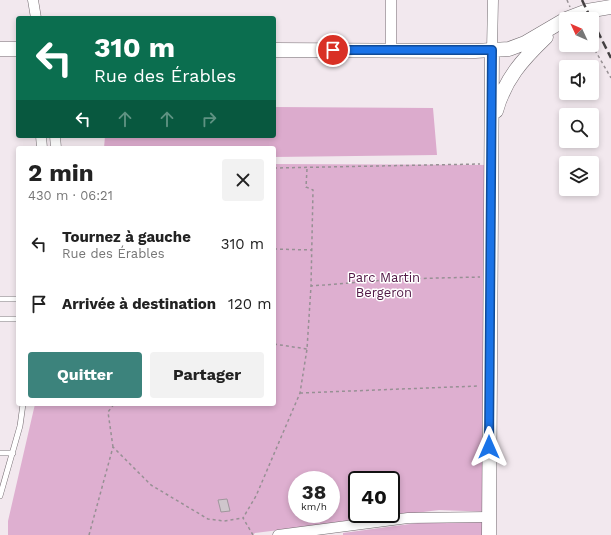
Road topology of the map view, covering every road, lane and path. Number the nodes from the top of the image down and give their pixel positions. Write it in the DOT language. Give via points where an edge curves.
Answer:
graph roads {
  1 [pos="33,0"];
  2 [pos="391,0"];
  3 [pos="493,0"];
  4 [pos="610,5"];
  5 [pos="585,12"];
  6 [pos="36,16"];
  7 [pos="559,23"];
  8 [pos="559,26"];
  9 [pos="0,49"];
  10 [pos="16,49"];
  11 [pos="276,50"];
  12 [pos="492,50"];
  13 [pos="391,51"];
  14 [pos="596,52"];
  15 [pos="611,78"];
  16 [pos="492,127"];
  17 [pos="491,164"];
  18 [pos="276,168"];
  19 [pos="306,169"];
  20 [pos="276,249"];
  21 [pos="312,250"];
  22 [pos="490,277"];
  23 [pos="311,286"];
  24 [pos="0,299"];
  25 [pos="16,299"];
  26 [pos="0,319"];
  27 [pos="16,319"];
  28 [pos="276,344"];
  29 [pos="307,349"];
  30 [pos="490,386"];
  31 [pos="300,393"];
  32 [pos="23,406"];
  33 [pos="112,406"];
  34 [pos="112,447"];
  35 [pos="13,452"];
  36 [pos="0,453"];
  37 [pos="0,496"];
  38 [pos="489,517"];
  39 [pos="243,518"];
  40 [pos="89,535"];
  41 [pos="253,535"];
  42 [pos="278,535"];
  43 [pos="489,535"];
  1 -- 6 [label="street"];
  2 -- 13 [label="street"];
  3 -- 12 [label="street"];
  4 -- 5 [label="street"];
  7 -- 12 [label="street" via="521,45"];
  8 -- 16 [label="street" via="512,74 499,100"];
  9 -- 10 [label="street"];
  11 -- 13 [label="street"];
  12 -- 13 [label="street"];
  12 -- 16 [label="street"];
  14 -- 15 [label="path"];
  16 -- 17 [label="street"];
  17 -- 19 [label="path"];
  17 -- 22 [label="street"];
  18 -- 19 [label="path"];
  19 -- 21 [label="path" via="306,186 313,190"];
  20 -- 21 [label="path"];
  21 -- 23 [label="path"];
  22 -- 23 [label="path" via="399,279"];
  22 -- 30 [label="street"];
  23 -- 29 [label="path"];
  24 -- 25 [label="lane"];
  26 -- 27 [label="lane"];
  28 -- 29 [label="path"];
  29 -- 31 [label="path"];
  30 -- 31 [label="path"];
  30 -- 38 [label="street"];
  31 -- 39 [label="path" via="256,496"];
  32 -- 35 [label="lane"];
  33 -- 34 [label="path" via="108,412"];
  34 -- 39 [label="path" via="151,485 208,519 224,521"];
  34 -- 40 [label="path"];
  35 -- 36 [label="lane"];
  35 -- 37 [label="lane"];
  38 -- 42 [label="street" via="408,518"];
  38 -- 43 [label="street"];
  39 -- 41 [label="path"];
}
